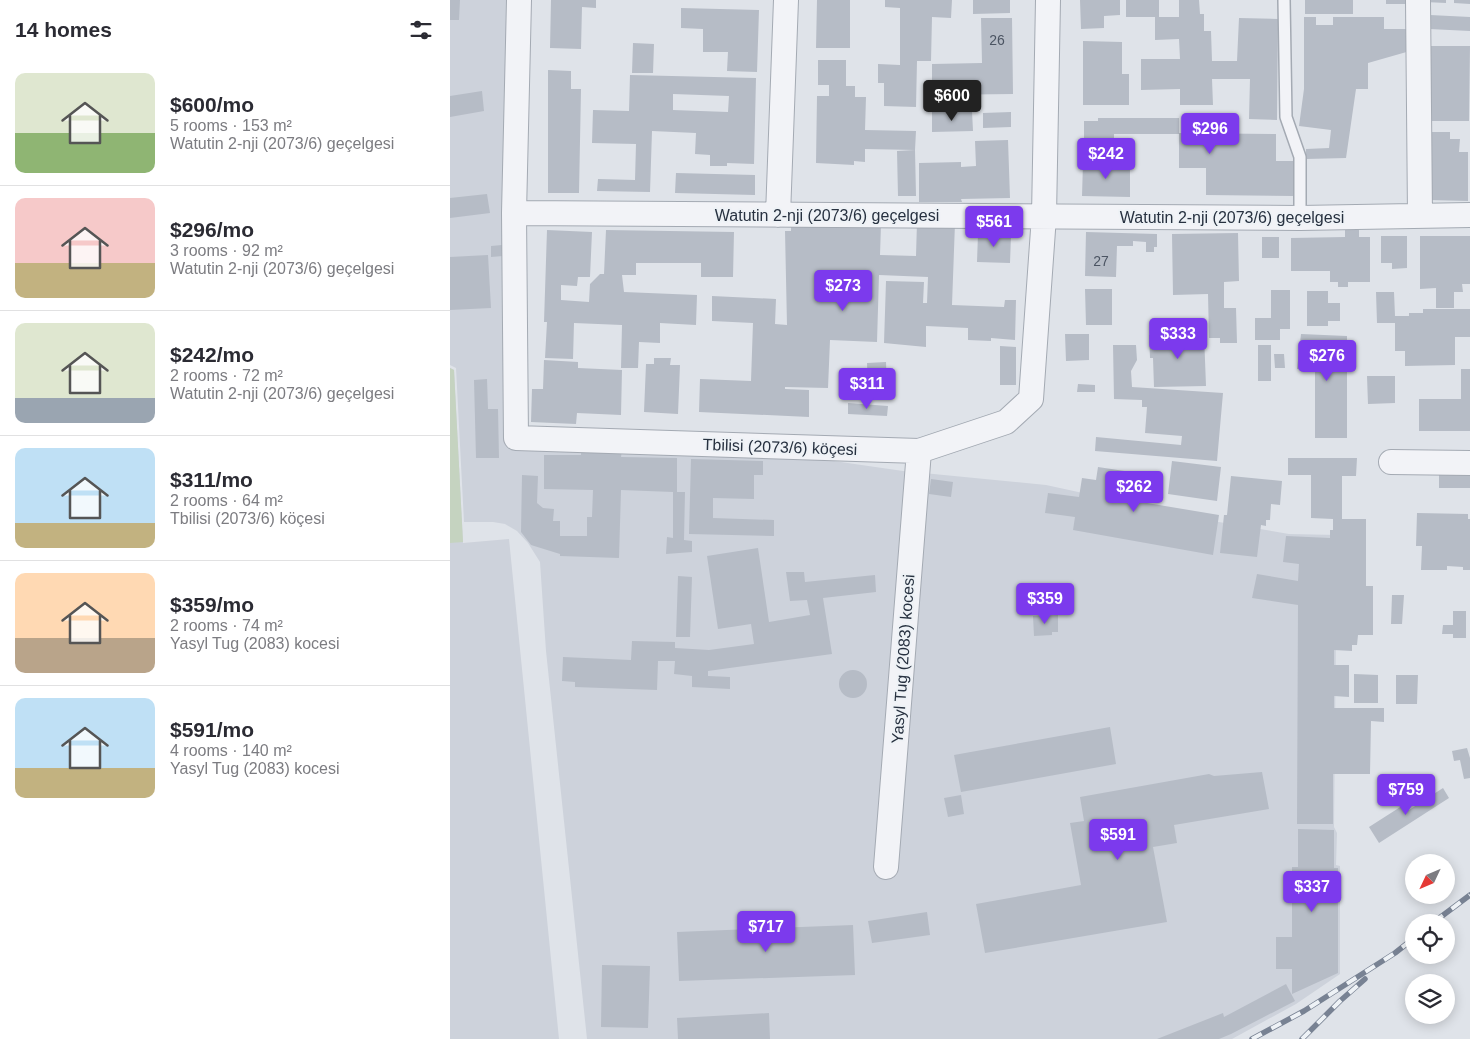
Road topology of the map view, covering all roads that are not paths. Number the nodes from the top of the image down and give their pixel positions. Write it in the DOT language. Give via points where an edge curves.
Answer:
graph roads {
  1 [pos="519,0"];
  2 [pos="786,0"];
  3 [pos="1048,0"];
  4 [pos="1284,0"];
  5 [pos="1418,0"];
  6 [pos="514,213"];
  7 [pos="778,215"];
  8 [pos="1470,215"];
  9 [pos="1044,216"];
  10 [pos="1420,216"];
  11 [pos="1300,218"];
  12 [pos="919,451"];
  13 [pos="1391,462"];
  14 [pos="1470,463"];
  15 [pos="886,867"];
  1 -- 6 [label="street"];
  2 -- 7 [label="street"];
  3 -- 9 [label="street"];
  4 -- 11 [label="lane" via="1286,117 1300,157"];
  5 -- 10 [label="street"];
  6 -- 7 [label="street, Watutin 2-nji (2073/6) geçelgesi"];
  6 -- 12 [label="street, Tbilisi (2073/6) köçesi" via="516,438"];
  7 -- 9 [label="street, Watutin 2-nji (2073/6) geçelgesi"];
  8 -- 10 [label="street, Watutin 2-nji (2073/6) geçelgesi"];
  9 -- 11 [label="street, Watutin 2-nji (2073/6) geçelgesi"];
  9 -- 12 [label="street, Tbilisi (2073/6) köçesi" via="1031,399 1006,422"];
  10 -- 11 [label="street, Watutin 2-nji (2073/6) geçelgesi"];
  12 -- 15 [label="street, Yasyl Tug (2083) kocesi"];
  13 -- 14 [label="street"];
}
